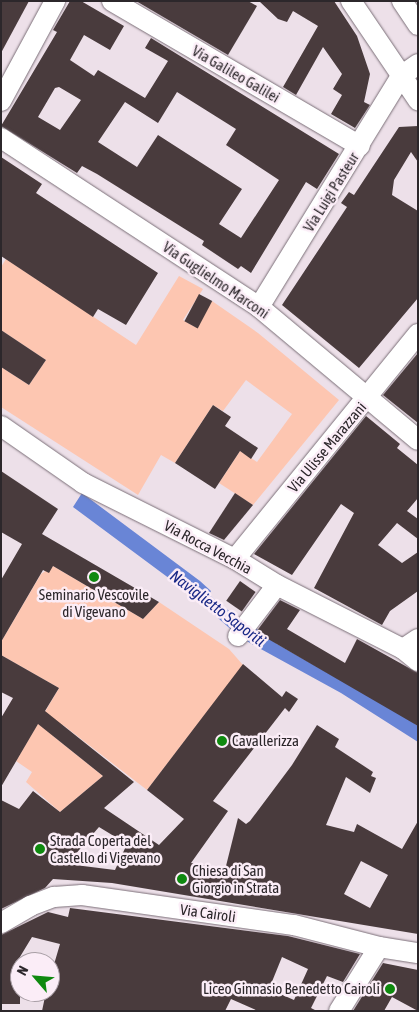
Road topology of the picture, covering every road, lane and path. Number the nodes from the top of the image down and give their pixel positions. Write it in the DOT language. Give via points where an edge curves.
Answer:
graph roads {
  1 [pos="55,1"];
  2 [pos="112,1"];
  3 [pos="351,1"];
  4 [pos="402,1"];
  5 [pos="418,25"];
  6 [pos="418,64"];
  7 [pos="401,76"];
  8 [pos="418,100"];
  9 [pos="1,101"];
  10 [pos="1,138"];
  11 [pos="360,146"];
  12 [pos="258,307"];
  13 [pos="418,334"];
  14 [pos="368,398"];
  15 [pos="1,426"];
  16 [pos="418,440"];
  17 [pos="235,559"];
  18 [pos="277,585"];
  19 [pos="242,630"];
  20 [pos="413,650"];
  21 [pos="1,923"];
  22 [pos="379,947"];
  23 [pos="418,953"];
  24 [pos="339,1011"];
  1 -- 9 [label="street"];
  2 -- 11 [label="street, Via Galileo Galilei"];
  3 -- 7 [label="street"];
  4 -- 5 [label="street"];
  6 -- 7 [label="street"];
  7 -- 8 [label="street"];
  7 -- 11 [label="street, Via Luigi Pasteur"];
  10 -- 12 [label="street, Via Guglielmo Marconi"];
  11 -- 12 [label="street, Via Luigi Pasteur"];
  12 -- 14 [label="street, Via Guglielmo Marconi"];
  13 -- 14 [label="street, Via Ulisse Marazzani"];
  14 -- 16 [label="street, Via Guglielmo Marconi"];
  14 -- 17 [label="street, Via Ulisse Marazzani"];
  15 -- 17 [label="street, Via Rocca Vecchia" via="84,482"];
  17 -- 18 [label="street, Via Rocca Vecchia"];
  18 -- 19 [label="street"];
  18 -- 20 [label="street, Via Rocca Vecchia"];
  21 -- 22 [label="street, Via Cairoli" via="54,897 82,895 294,925"];
  22 -- 23 [label="street, Via Cairoli"];
  22 -- 24 [label="street"];
}
